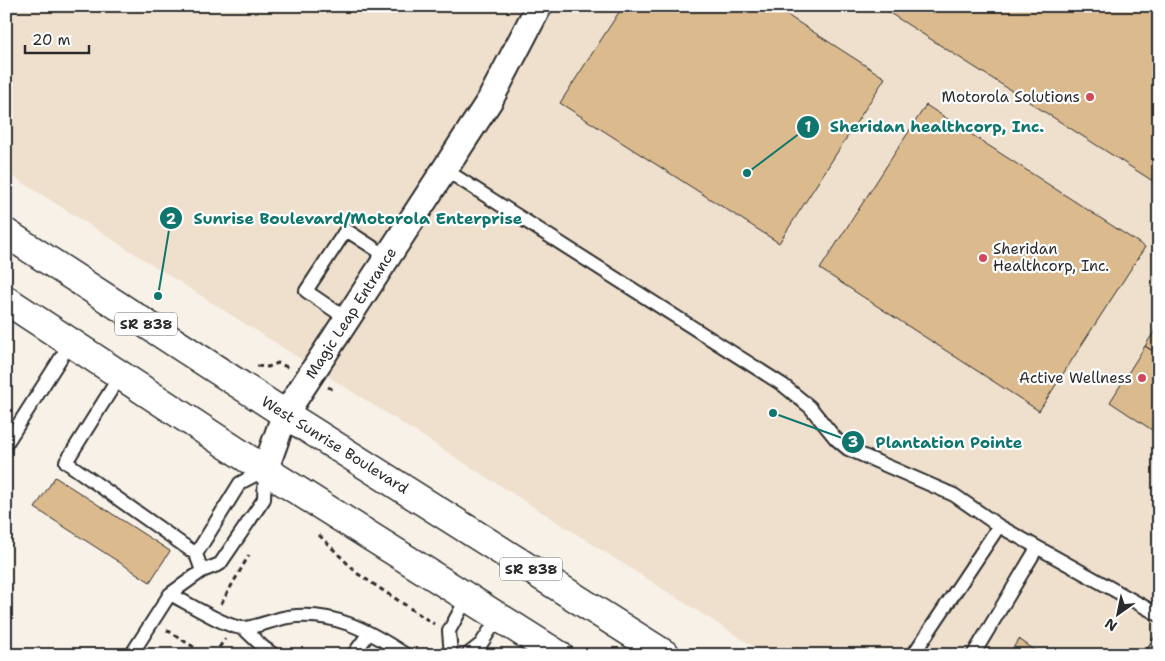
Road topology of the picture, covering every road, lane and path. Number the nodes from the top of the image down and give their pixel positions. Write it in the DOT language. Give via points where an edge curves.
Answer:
graph roads {
  1 [pos="539,6"];
  2 [pos="444,169"];
  3 [pos="6,233"];
  4 [pos="388,257"];
  5 [pos="6,300"];
  6 [pos="347,319"];
  7 [pos="71,342"];
  8 [pos="121,374"];
  9 [pos="309,378"];
  10 [pos="242,386"];
  11 [pos="336,391"];
  12 [pos="285,414"];
  13 [pos="6,444"];
  14 [pos="265,470"];
  15 [pos="999,526"];
  16 [pos="317,532"];
  17 [pos="1037,548"];
  18 [pos="196,554"];
  19 [pos="250,554"];
  20 [pos="202,572"];
  21 [pos="170,594"];
  22 [pos="468,596"];
  23 [pos="1159,615"];
  24 [pos="499,616"];
  25 [pos="214,617"];
  26 [pos="152,621"];
  27 [pos="243,628"];
  28 [pos="449,631"];
  29 [pos="369,633"];
  30 [pos="1159,643"];
  31 [pos="131,655"];
  32 [pos="206,655"];
  33 [pos="214,655"];
  34 [pos="274,655"];
  35 [pos="353,655"];
  36 [pos="406,655"];
  37 [pos="451,655"];
  38 [pos="467,655"];
  39 [pos="559,655"];
  40 [pos="666,655"];
  41 [pos="914,655"];
  42 [pos="973,655"];
  43 [pos="1152,655"];
  1 -- 2 [label="street, Magic Leap Entrance" via="490,100"];
  2 -- 4 [label="street, Magic Leap Entrance"];
  2 -- 15 [label="lane" via="782,385 810,408 848,449 954,495"];
  3 -- 10 [label="highway, West Sunrise Boulevard / SR 838"];
  4 -- 6 [label="street, Magic Leap Entrance"];
  4 -- 6 [label="lane" via="346,230 306,291"];
  5 -- 7 [label="highway"];
  6 -- 9 [label="street, Magic Leap Entrance"];
  7 -- 8 [label="highway"];
  7 -- 13 [label="lane"];
  8 -- 14 [label="highway"];
  8 -- 18 [label="lane" via="66,462"];
  9 -- 10 [label="path" via="278,363 268,368 254,365"];
  9 -- 11 [label="path"];
  9 -- 12 [label="street, Magic Leap Entrance"];
  10 -- 12 [label="highway, West Sunrise Boulevard / SR 838"];
  12 -- 14 [label="street, Magic Leap Entrance"];
  12 -- 40 [label="highway, West Sunrise Boulevard / SR 838"];
  14 -- 18 [label="lane" via="240,483"];
  14 -- 20 [label="lane" via="264,499 220,564"];
  14 -- 22 [label="highway"];
  15 -- 17 [label="lane"];
  15 -- 41 [label="lane"];
  16 -- 28 [label="path" via="358,574"];
  17 -- 23 [label="lane"];
  17 -- 42 [label="lane"];
  18 -- 20 [label="lane"];
  19 -- 25 [label="path"];
  20 -- 21 [label="lane"];
  21 -- 25 [label="lane"];
  21 -- 26 [label="lane"];
  22 -- 24 [label="highway"];
  22 -- 28 [label="lane"];
  24 -- 38 [label="lane" via="481,644"];
  24 -- 39 [label="highway"];
  25 -- 27 [label="lane"];
  25 -- 33 [label="path" via="208,626 226,638"];
  26 -- 31 [label="lane"];
  26 -- 32 [label="path"];
  27 -- 29 [label="lane" via="303,614 340,620"];
  27 -- 34 [label="lane"];
  28 -- 37 [label="lane"];
  29 -- 35 [label="lane"];
  29 -- 36 [label="lane"];
  30 -- 43 [label="lane"];
}
